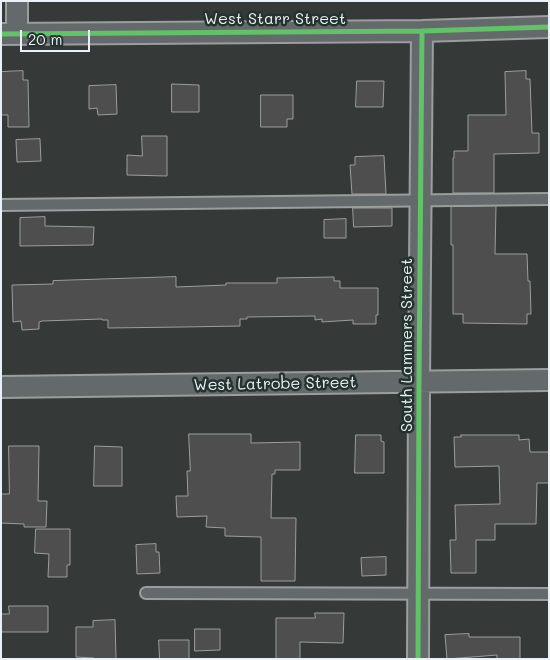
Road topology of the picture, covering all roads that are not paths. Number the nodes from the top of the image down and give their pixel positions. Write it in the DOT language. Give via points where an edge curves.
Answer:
graph roads {
  1 [pos="17,1"];
  2 [pos="549,26"];
  3 [pos="422,31"];
  4 [pos="9,34"];
  5 [pos="549,199"];
  6 [pos="420,200"];
  7 [pos="1,204"];
  8 [pos="549,380"];
  9 [pos="419,382"];
  10 [pos="1,387"];
  11 [pos="146,593"];
  12 [pos="418,594"];
  13 [pos="549,594"];
  14 [pos="418,659"];
  1 -- 4 [label="street"];
  2 -- 3 [label="street, West Starr Street"];
  3 -- 4 [label="street, West Starr Street"];
  3 -- 6 [label="street, South Lammers Street"];
  5 -- 6 [label="lane"];
  6 -- 7 [label="lane"];
  6 -- 9 [label="street, South Lammers Street"];
  8 -- 9 [label="street, West Latrobe Street"];
  9 -- 10 [label="street, West Latrobe Street"];
  9 -- 12 [label="street, South Lammers Street"];
  11 -- 12 [label="lane"];
  12 -- 13 [label="lane"];
  12 -- 14 [label="street, South Lammers Street"];
}
